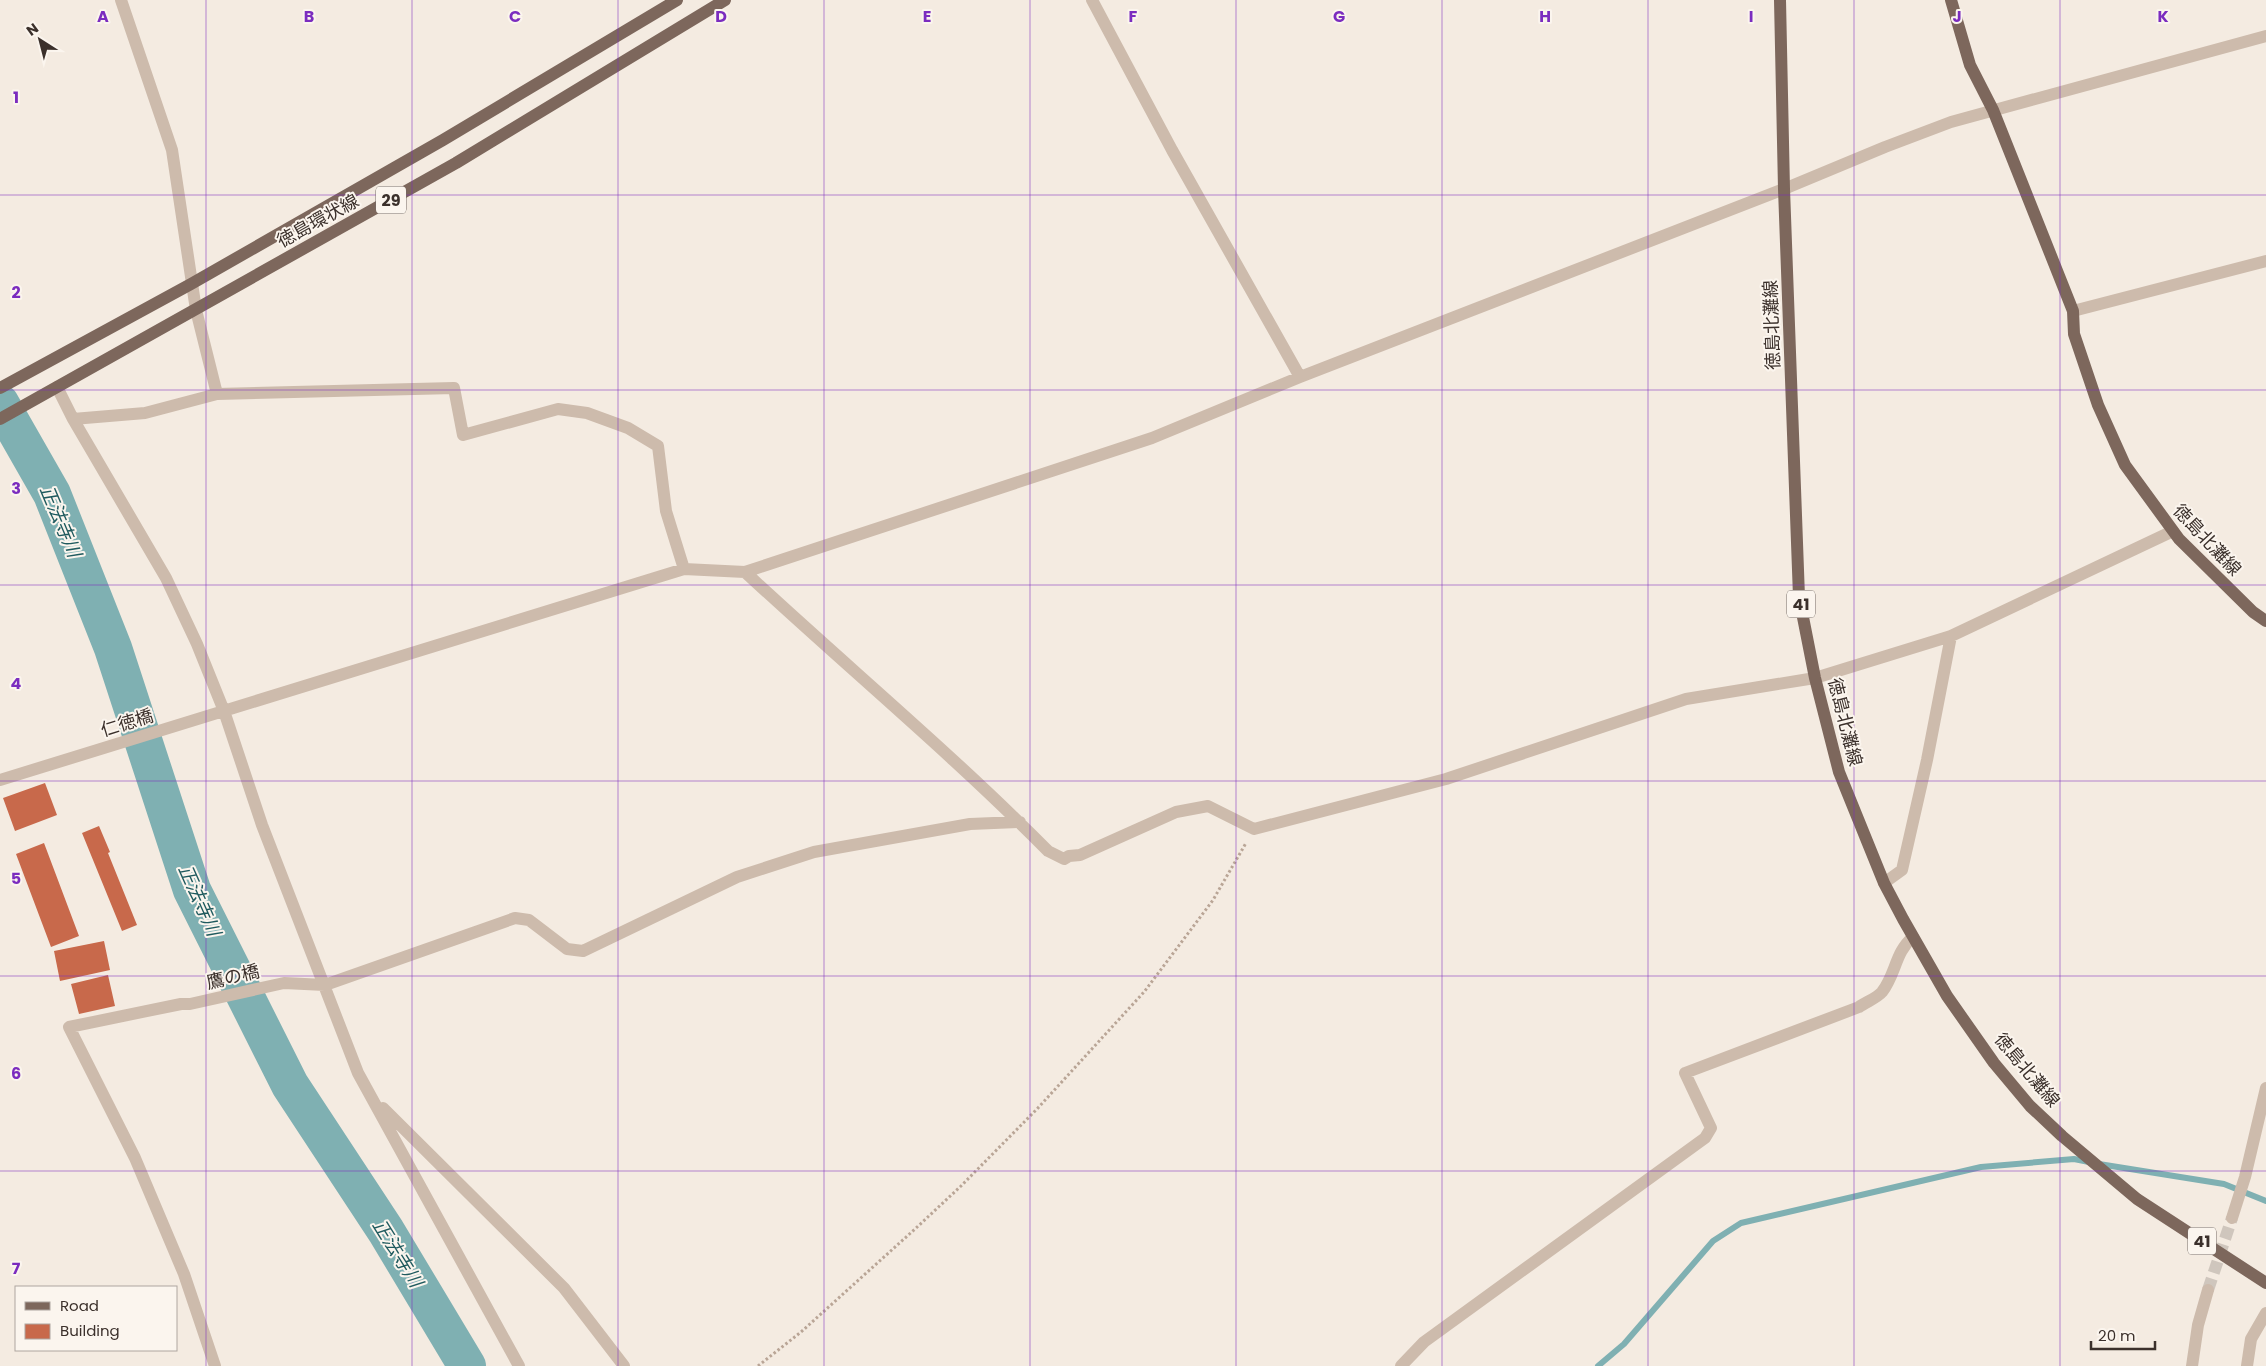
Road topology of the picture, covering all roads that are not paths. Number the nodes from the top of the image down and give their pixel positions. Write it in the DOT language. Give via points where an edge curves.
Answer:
graph roads {
  1 [pos="121,0"];
  2 [pos="677,0"];
  3 [pos="725,0"];
  4 [pos="1092,0"];
  5 [pos="1780,0"];
  6 [pos="1951,0"];
  7 [pos="2266,36"];
  8 [pos="1993,110"];
  9 [pos="1784,190"];
  10 [pos="2266,260"];
  11 [pos="191,284"];
  12 [pos="196,310"];
  13 [pos="2073,311"];
  14 [pos="1300,377"];
  15 [pos="0,388"];
  16 [pos="54,389"];
  17 [pos="217,394"];
  18 [pos="0,419"];
  19 [pos="73,419"];
  20 [pos="2173,531"];
  21 [pos="684,569"];
  22 [pos="745,572"];
  23 [pos="2266,621"];
  24 [pos="1951,636"];
  25 [pos="1815,678"];
  26 [pos="224,710"];
  27 [pos="0,780"];
  28 [pos="1020,822"];
  29 [pos="1884,883"];
  30 [pos="1913,937"];
  31 [pos="325,985"];
  32 [pos="2266,1088"];
  33 [pos="372,1098"];
  34 [pos="2263,1114"];
  35 [pos="2232,1218"];
  36 [pos="2266,1283"];
  37 [pos="2208,1290"];
  38 [pos="2266,1313"];
  39 [pos="215,1366"];
  40 [pos="519,1366"];
  41 [pos="624,1366"];
  42 [pos="1401,1366"];
  43 [pos="2192,1366"];
  44 [pos="2246,1366"];
  1 -- 11 [label="street" via="172,150"];
  2 -- 11 [label="main road, 徳島環状線 / 29" via="443,140"];
  3 -- 12 [label="main road, 徳島環状線 / 29" via="456,163"];
  4 -- 14 [label="street"];
  5 -- 9 [label="main road, 徳島北灘線 / 41"];
  6 -- 8 [label="main road, 徳島北灘線" via="1970,65"];
  7 -- 8 [label="street"];
  8 -- 9 [label="street" via="1885,146"];
  8 -- 13 [label="main road, 徳島北灘線"];
  9 -- 14 [label="street"];
  9 -- 25 [label="main road, 徳島北灘線 / 41" via="1800,597"];
  10 -- 13 [label="street"];
  11 -- 12 [label="street"];
  11 -- 15 [label="main road, 徳島環状線 / 29"];
  12 -- 16 [label="main road, 徳島環状線 / 29"];
  12 -- 17 [label="street"];
  13 -- 20 [label="main road, 徳島北灘線" via="2074,334 2098,405 2124,465"];
  14 -- 22 [label="street" via="1152,438"];
  16 -- 18 [label="main road, 徳島環状線 / 29"];
  16 -- 19 [label="street"];
  17 -- 19 [label="street" via="145,413"];
  17 -- 21 [label="street" via="454,388 463,435 558,409 587,413 628,428 658,446 666,511"];
  19 -- 26 [label="street" via="166,578"];
  20 -- 23 [label="main road, 徳島北灘線" via="2234,594"];
  20 -- 24 [label="street"];
  21 -- 22 [label="street, 仁徳橋"];
  21 -- 26 [label="street, 仁徳橋"];
  22 -- 28 [label="street"];
  24 -- 25 [label="street"];
  24 -- 29 [label="street" via="1902,870"];
  25 -- 28 [label="street" via="1686,698 1446,778 1254,829 1208,806 1176,812 1080,855 1064,859 1048,851"];
  25 -- 29 [label="main road, 徳島北灘線 / 41" via="1839,772"];
  26 -- 27 [label="street, 仁徳橋"];
  26 -- 31 [label="street" via="262,825"];
  28 -- 31 [label="street" via="970,824 814,852 737,877 583,951 567,949 529,920 515,918"];
  29 -- 30 [label="main road, 徳島北灘線 / 41"];
  30 -- 36 [label="main road, 徳島北灘線 / 41" via="1947,996 1994,1063 2030,1106 2137,1199"];
  30 -- 42 [label="street" via="1904,944 1881,993 1859,1007 1684,1073 1711,1128 1705,1138 1424,1342"];
  31 -- 33 [label="street" via="358,1073"];
  31 -- 39 [label="street, 鷹の橋" via="284,983 69,1027 135,1158 184,1274"];
  32 -- 34 [label="street"];
  33 -- 40 [label="street"];
  33 -- 41 [label="street" via="564,1288"];
  34 -- 35 [label="street"];
  37 -- 43 [label="street" via="2198,1325"];
  38 -- 44 [label="street" via="2251,1339"];
}
